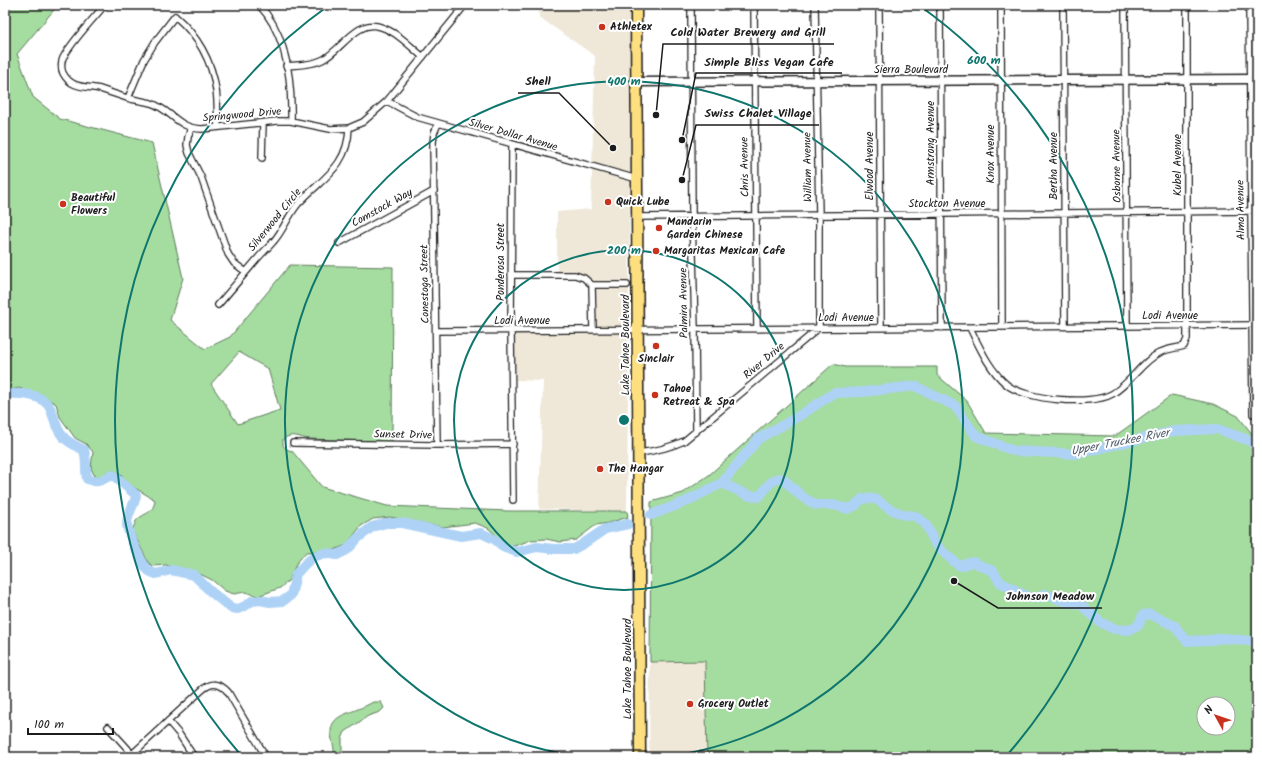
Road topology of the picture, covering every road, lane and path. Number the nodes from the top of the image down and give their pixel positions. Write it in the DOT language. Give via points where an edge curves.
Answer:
graph roads {
  1 [pos="105,5"];
  2 [pos="259,5"];
  3 [pos="455,5"];
  4 [pos="636,5"];
  5 [pos="691,5"];
  6 [pos="754,5"];
  7 [pos="815,5"];
  8 [pos="880,5"];
  9 [pos="940,5"];
  10 [pos="1001,5"];
  11 [pos="1063,5"];
  12 [pos="1125,5"];
  13 [pos="1187,5"];
  14 [pos="1250,5"];
  15 [pos="463,8"];
  16 [pos="423,57"];
  17 [pos="286,66"];
  18 [pos="1253,79"];
  19 [pos="1126,80"];
  20 [pos="1187,80"];
  21 [pos="816,81"];
  22 [pos="880,81"];
  23 [pos="941,81"];
  24 [pos="1001,81"];
  25 [pos="1064,81"];
  26 [pos="637,82"];
  27 [pos="692,82"];
  28 [pos="754,82"];
  29 [pos="128,98"];
  30 [pos="387,101"];
  31 [pos="291,121"];
  32 [pos="263,123"];
  33 [pos="438,124"];
  34 [pos="218,127"];
  35 [pos="191,128"];
  36 [pos="349,128"];
  37 [pos="512,144"];
  38 [pos="262,158"];
  39 [pos="638,179"];
  40 [pos="434,191"];
  41 [pos="1254,211"];
  42 [pos="1127,212"];
  43 [pos="1188,212"];
  44 [pos="1064,213"];
  45 [pos="881,214"];
  46 [pos="941,214"];
  47 [pos="1001,214"];
  48 [pos="756,215"];
  49 [pos="819,215"];
  50 [pos="692,216"];
  51 [pos="638,217"];
  52 [pos="339,243"];
  53 [pos="246,272"];
  54 [pos="511,275"];
  55 [pos="592,285"];
  56 [pos="627,285"];
  57 [pos="218,305"];
  58 [pos="1255,325"];
  59 [pos="1127,326"];
  60 [pos="1188,326"];
  61 [pos="1002,327"];
  62 [pos="1065,327"];
  63 [pos="819,328"];
  64 [pos="881,328"];
  65 [pos="942,328"];
  66 [pos="970,328"];
  67 [pos="695,329"];
  68 [pos="757,329"];
  69 [pos="593,330"];
  70 [pos="638,330"];
  71 [pos="436,331"];
  72 [pos="511,331"];
  73 [pos="1255,414"];
  74 [pos="696,432"];
  75 [pos="293,443"];
  76 [pos="513,444"];
  77 [pos="436,445"];
  78 [pos="639,452"];
  79 [pos="513,500"];
  80 [pos="168,721"];
  81 [pos="108,727"];
  82 [pos="131,756"];
  83 [pos="194,757"];
  84 [pos="266,757"];
  85 [pos="640,757"];
  1 -- 29 [label="street, Springwood Drive" via="69,49 62,60 62,70 66,79 83,88 99,89"];
  2 -- 17 [label="street" via="275,28"];
  3 -- 15 [label="street"];
  4 -- 26 [label="highway, Lake Tahoe Boulevard"];
  5 -- 27 [label="street, Palmira Avenue"];
  6 -- 28 [label="street, Chris Avenue"];
  7 -- 21 [label="street, William Avenue"];
  8 -- 22 [label="street, Elwood Avenue"];
  9 -- 23 [label="street, Armstrong Avenue"];
  10 -- 24 [label="street, Knox Avenue"];
  11 -- 25 [label="street, Bertha Avenue"];
  12 -- 19 [label="street, Osborne Avenue"];
  13 -- 20 [label="street, Kubel Avenue"];
  14 -- 18 [label="street, Alma Avenue"];
  15 -- 16 [label="street, Springwood Drive"];
  16 -- 17 [label="street" via="392,32 379,26 364,27 353,33 333,53 320,61"];
  16 -- 30 [label="street, Springwood Drive"];
  17 -- 31 [label="street" via="292,100"];
  18 -- 20 [label="street, Sierra Boulevard"];
  18 -- 41 [label="street, Alma Avenue"];
  19 -- 20 [label="street, Sierra Boulevard"];
  19 -- 25 [label="street, Sierra Boulevard"];
  19 -- 42 [label="street, Osborne Avenue"];
  20 -- 43 [label="street, Kubel Avenue"];
  21 -- 22 [label="street, Sierra Boulevard"];
  21 -- 28 [label="street, Sierra Boulevard"];
  21 -- 49 [label="street, William Avenue"];
  22 -- 23 [label="street, Sierra Boulevard"];
  22 -- 45 [label="street, Elwood Avenue"];
  23 -- 24 [label="street, Sierra Boulevard"];
  23 -- 46 [label="street, Armstrong Avenue"];
  24 -- 25 [label="street, Sierra Boulevard"];
  24 -- 47 [label="street, Knox Avenue"];
  25 -- 44 [label="street, Bertha Avenue"];
  26 -- 27 [label="street, Sierra Boulevard"];
  26 -- 39 [label="highway, Lake Tahoe Boulevard"];
  27 -- 28 [label="street, Sierra Boulevard"];
  27 -- 50 [label="street, Palmira Avenue"];
  28 -- 48 [label="street, Chris Avenue"];
  29 -- 34 [label="street" via="144,60 175,16 195,36 212,72 216,90"];
  29 -- 35 [label="street, Springwood Drive" via="152,103"];
  30 -- 33 [label="street, Silver Dollar Avenue" via="417,118"];
  30 -- 36 [label="street, Springwood Drive" via="363,122"];
  31 -- 32 [label="street, Springwood Drive"];
  31 -- 36 [label="street, Springwood Drive" via="330,129"];
  32 -- 34 [label="street, Springwood Drive"];
  32 -- 38 [label="street"];
  33 -- 37 [label="street, Silver Dollar Avenue"];
  33 -- 40 [label="street, Conestoga Street" via="433,143"];
  34 -- 35 [label="street, Springwood Drive"];
  35 -- 53 [label="street" via="187,145 189,154 201,177 228,254 234,263"];
  36 -- 53 [label="street, Silverwood Circle" via="349,142 336,166 299,204 274,241"];
  37 -- 39 [label="street, Silver Dollar Avenue"];
  37 -- 54 [label="street, Ponderosa Street"];
  39 -- 51 [label="highway, Lake Tahoe Boulevard"];
  40 -- 52 [label="street, Comstock Way"];
  40 -- 71 [label="street, Conestoga Street"];
  41 -- 43 [label="street, Stockton Avenue"];
  41 -- 58 [label="street, Alma Avenue"];
  42 -- 43 [label="street, Stockton Avenue"];
  42 -- 44 [label="street, Stockton Avenue"];
  42 -- 59 [label="street, Osborne Avenue"];
  43 -- 60 [label="street, Kubel Avenue"];
  44 -- 47 [label="street, Stockton Avenue"];
  44 -- 62 [label="street, Bertha Avenue"];
  45 -- 46 [label="street, Stockton Avenue"];
  45 -- 49 [label="street, Stockton Avenue"];
  45 -- 64 [label="street, Elwood Avenue"];
  46 -- 47 [label="street, Stockton Avenue"];
  46 -- 65 [label="street, Armstrong Avenue"];
  47 -- 61 [label="street, Knox Avenue"];
  48 -- 49 [label="street, Stockton Avenue"];
  48 -- 50 [label="street, Stockton Avenue"];
  48 -- 68 [label="street, Chris Avenue"];
  49 -- 63 [label="street, William Avenue"];
  50 -- 51 [label="street, Stockton Avenue"];
  50 -- 67 [label="street, Palmira Avenue"];
  51 -- 70 [label="highway, Lake Tahoe Boulevard"];
  53 -- 57 [label="street, Silverwood Circle"];
  54 -- 55 [label="street" via="575,275"];
  54 -- 72 [label="street, Ponderosa Street"];
  55 -- 56 [label="street"];
  55 -- 69 [label="street"];
  58 -- 60 [label="street, Lodi Avenue"];
  58 -- 73 [label="street, Alma Avenue"];
  59 -- 60 [label="street, Lodi Avenue"];
  59 -- 62 [label="street, Lodi Avenue"];
  60 -- 66 [label="street, Kubel Avenue" via="1184,346 1162,351 1153,357 1111,395 1094,400 1076,401 1017,392 1006,385 985,358"];
  61 -- 62 [label="street, Lodi Avenue"];
  61 -- 66 [label="street, Lodi Avenue"];
  63 -- 64 [label="street, Lodi Avenue"];
  63 -- 68 [label="street, Lodi Avenue"];
  63 -- 74 [label="street, River Drive"];
  64 -- 65 [label="street, Lodi Avenue"];
  65 -- 66 [label="street, Lodi Avenue"];
  67 -- 68 [label="street, Lodi Avenue"];
  67 -- 70 [label="street, Lodi Avenue"];
  67 -- 74 [label="street, Palmira Avenue"];
  69 -- 70 [label="street, Lodi Avenue"];
  69 -- 72 [label="street, Lodi Avenue"];
  70 -- 78 [label="highway, Lake Tahoe Boulevard"];
  71 -- 72 [label="street, Lodi Avenue"];
  71 -- 77 [label="street, Conestoga Street"];
  72 -- 76 [label="street, Ponderosa Street"];
  74 -- 78 [label="street, River Drive" via="672,447"];
  75 -- 77 [label="street, Sunset Drive"];
  76 -- 77 [label="street, Sunset Drive"];
  76 -- 79 [label="street, Ponderosa Street"];
  78 -- 85 [label="highway, Lake Tahoe Boulevard"];
  80 -- 82 [label="street"];
  80 -- 83 [label="street"];
  80 -- 84 [label="street" via="201,690 210,684 216,684 228,692"];
  81 -- 82 [label="street"];
}
